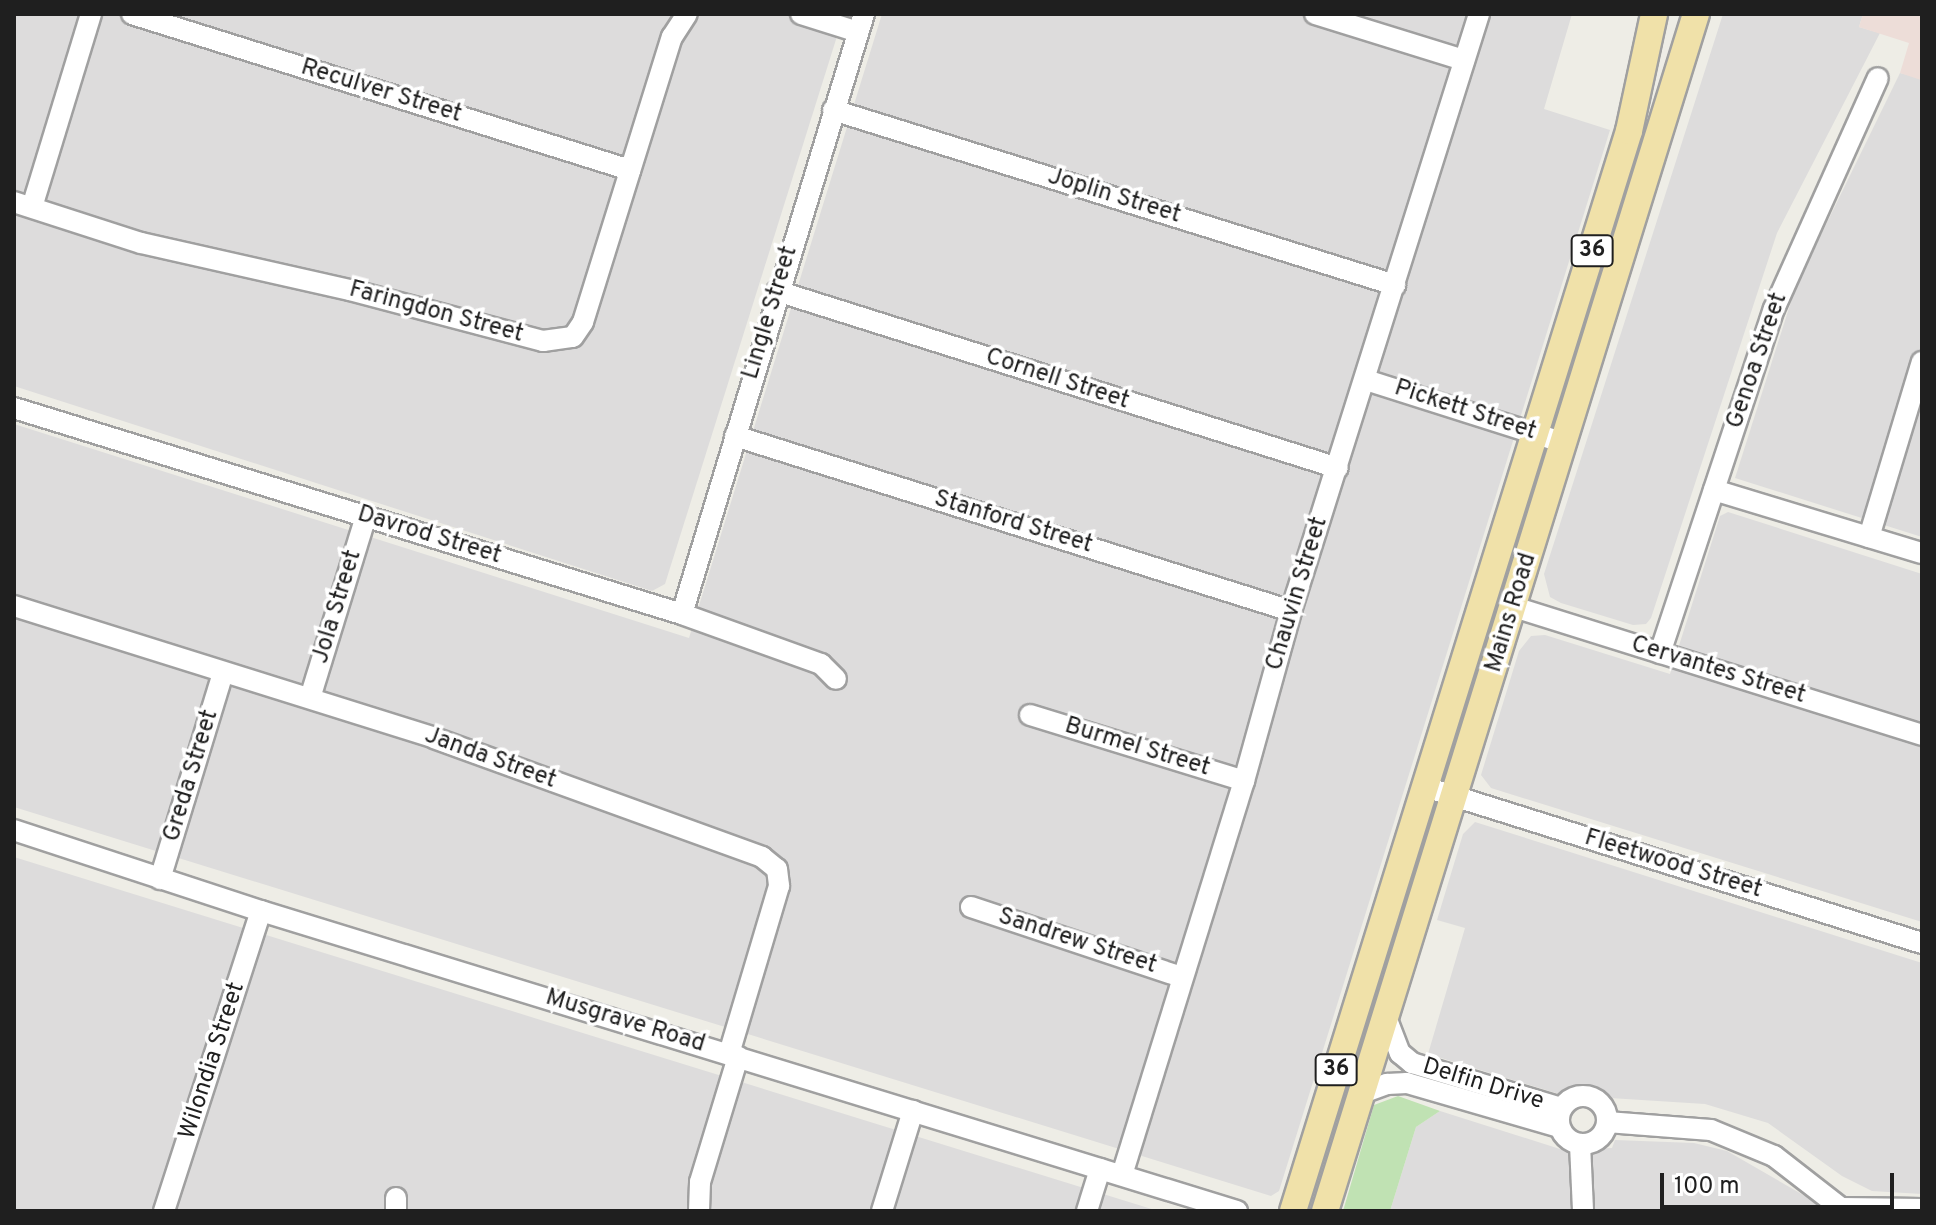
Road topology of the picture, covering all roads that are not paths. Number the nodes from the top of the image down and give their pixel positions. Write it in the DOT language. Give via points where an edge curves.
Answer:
graph roads {
  1 [pos="91,14"];
  2 [pos="132,14"];
  3 [pos="687,14"];
  4 [pos="801,14"];
  5 [pos="1315,14"];
  6 [pos="1479,14"];
  7 [pos="1654,14"];
  8 [pos="1696,14"];
  9 [pos="861,23"];
  10 [pos="1464,60"];
  11 [pos="1878,78"];
  12 [pos="833,110"];
  13 [pos="630,170"];
  14 [pos="23,205"];
  15 [pos="1395,285"];
  16 [pos="777,291"];
  17 [pos="1922,362"];
  18 [pos="1366,380"];
  19 [pos="14,408"];
  20 [pos="1535,433"];
  21 [pos="735,436"];
  22 [pos="1565,443"];
  23 [pos="1338,468"];
  24 [pos="1714,490"];
  25 [pos="366,516"];
  26 [pos="1869,537"];
  27 [pos="1922,553"];
  28 [pos="14,606"];
  29 [pos="1514,607"];
  30 [pos="1291,611"];
  31 [pos="682,614"];
  32 [pos="1660,653"];
  33 [pos="223,673"];
  34 [pos="836,679"];
  35 [pos="310,698"];
  36 [pos="1030,715"];
  37 [pos="1922,735"];
  38 [pos="1244,781"];
  39 [pos="1425,787"];
  40 [pos="1455,797"];
  41 [pos="14,830"];
  42 [pos="160,879"];
  43 [pos="971,907"];
  44 [pos="261,911"];
  45 [pos="1922,943"];
  46 [pos="1182,977"];
  47 [pos="1386,1017"];
  48 [pos="734,1055"];
  49 [pos="1362,1093"];
  50 [pos="913,1111"];
  51 [pos="1560,1118"];
  52 [pos="1607,1122"];
  53 [pos="1580,1144"];
  54 [pos="1100,1169"];
  55 [pos="1122,1175"];
  56 [pos="1841,1209"];
  57 [pos="1922,1209"];
  58 [pos="164,1211"];
  59 [pos="699,1211"];
  60 [pos="882,1211"];
  61 [pos="1087,1211"];
  62 [pos="1237,1211"];
  63 [pos="1293,1211"];
  64 [pos="1325,1211"];
  65 [pos="1583,1211"];
  1 -- 14 [label="street"];
  2 -- 13 [label="street, Reculver Street"];
  3 -- 13 [label="street, Faringdon Street" via="672,37"];
  4 -- 9 [label="street"];
  5 -- 10 [label="street"];
  6 -- 10 [label="street, Chauvin Street"];
  7 -- 20 [label="main road, Mains Road / 36" via="1629,131"];
  8 -- 22 [label="main road, Mains Road / 36"];
  9 -- 12 [label="street, Lingle Street"];
  10 -- 15 [label="street, Chauvin Street"];
  11 -- 24 [label="street, Genoa Street" via="1778,299"];
  12 -- 15 [label="street, Joplin Street"];
  12 -- 16 [label="street, Lingle Street"];
  13 -- 14 [label="street, Faringdon Street" via="583,322 573,337 543,341 141,243"];
  15 -- 18 [label="street, Chauvin Street"];
  16 -- 21 [label="street, Lingle Street"];
  16 -- 23 [label="street, Cornell Street"];
  17 -- 26 [label="street"];
  18 -- 20 [label="street, Pickett Street"];
  18 -- 23 [label="street, Chauvin Street"];
  19 -- 25 [label="street, Davrod Street"];
  20 -- 22 [label="street, Pickett Street"];
  20 -- 39 [label="main road, Mains Road / 36"];
  21 -- 30 [label="street, Stanford Street"];
  21 -- 31 [label="street, Lingle Street"];
  22 -- 29 [label="main road, Mains Road / 36"];
  23 -- 30 [label="street, Chauvin Street"];
  24 -- 26 [label="street"];
  24 -- 32 [label="street, Genoa Street"];
  25 -- 31 [label="street, Davrod Street"];
  25 -- 35 [label="street, Jola Street"];
  26 -- 27 [label="street"];
  28 -- 33 [label="street, Janda Street"];
  29 -- 32 [label="street, Cervantes Street"];
  29 -- 40 [label="main road, Mains Road / 36"];
  30 -- 38 [label="street, Chauvin Street"];
  31 -- 34 [label="street, Davrod Street" via="821,664"];
  32 -- 37 [label="street, Cervantes Street"];
  33 -- 35 [label="street, Janda Street"];
  33 -- 42 [label="street, Greda Street"];
  35 -- 48 [label="street, Janda Street" via="762,857 777,869 779,886"];
  36 -- 38 [label="street, Burmel Street"];
  38 -- 46 [label="street, Chauvin Street"];
  39 -- 40 [label="street, Fleetwood Street"];
  39 -- 63 [label="main road, Mains Road / 36"];
  40 -- 45 [label="street, Fleetwood Street"];
  40 -- 47 [label="main road, Mains Road / 36"];
  41 -- 42 [label="street, Musgrave Road"];
  42 -- 44 [label="street, Musgrave Road"];
  43 -- 46 [label="street, Sandrew Street"];
  44 -- 48 [label="street, Musgrave Road"];
  44 -- 58 [label="street, Wilondia Street"];
  46 -- 55 [label="street, Chauvin Street"];
  47 -- 49 [label="main road, Mains Road / 36"];
  47 -- 51 [label="street, Delfin Drive" via="1400,1053 1412,1063"];
  48 -- 50 [label="street, Musgrave Road"];
  48 -- 59 [label="street, Janda Street" via="700,1182"];
  49 -- 51 [label="street, Delfin Drive" via="1407,1083"];
  49 -- 64 [label="main road, Mains Road / 36"];
  50 -- 54 [label="street, Musgrave Road"];
  50 -- 60 [label="street"];
  51 -- 52 [label="street" via="1572,1097 1590,1096 1603,1106"];
  51 -- 53 [label="street" via="1564,1136"];
  52 -- 53 [label="street" via="1600,1137"];
  52 -- 56 [label="street" via="1711,1130 1774,1156"];
  53 -- 65 [label="street"];
  54 -- 55 [label="street, Musgrave Road"];
  54 -- 61 [label="street"];
  55 -- 62 [label="street, Musgrave Road"];
  56 -- 57 [label="street"];
}
